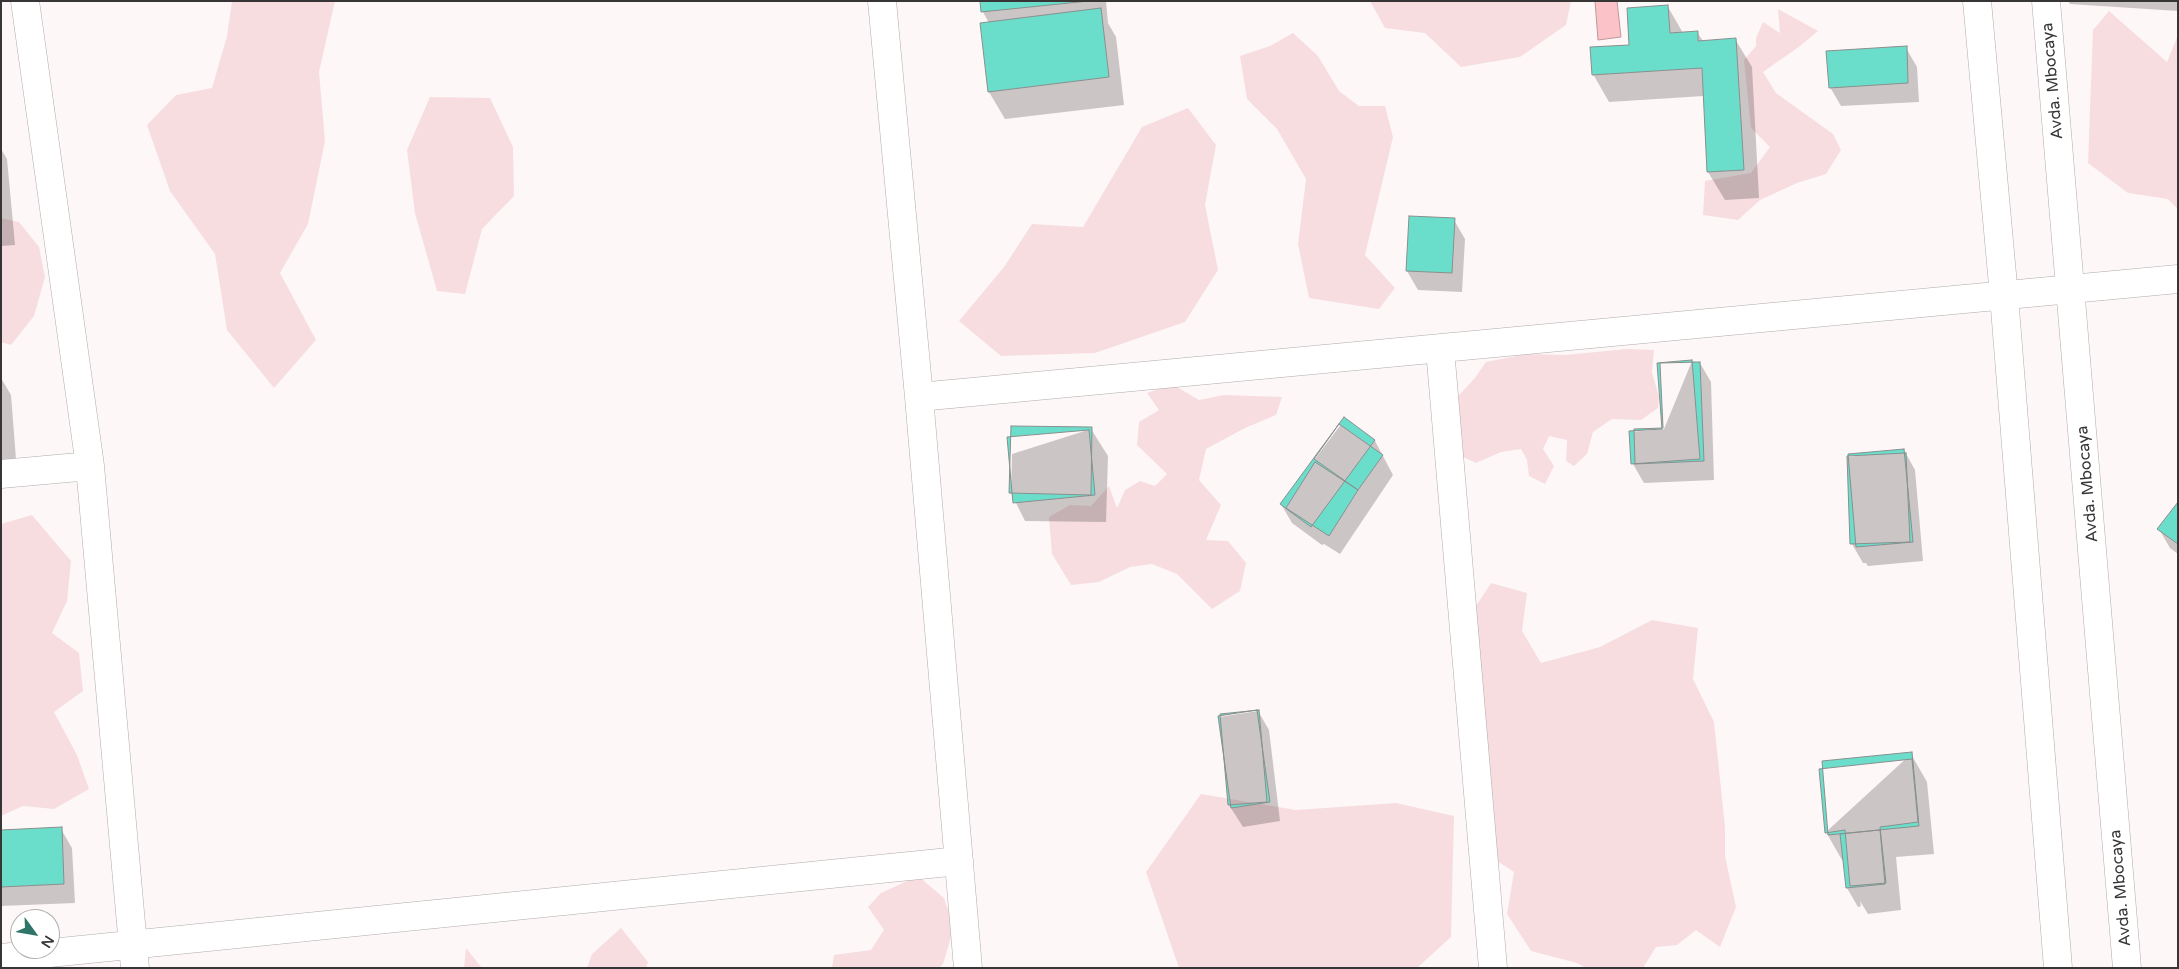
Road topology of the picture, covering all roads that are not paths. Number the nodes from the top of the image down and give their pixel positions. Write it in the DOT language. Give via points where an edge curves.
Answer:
graph roads {
  1 [pos="25,1"];
  2 [pos="882,1"];
  3 [pos="1977,1"];
  4 [pos="2046,1"];
  5 [pos="2178,279"];
  6 [pos="2071,289"];
  7 [pos="2004,296"];
  8 [pos="1440,348"];
  9 [pos="920,397"];
  10 [pos="90,466"];
  11 [pos="1,474"];
  12 [pos="959,861"];
  13 [pos="134,956"];
  14 [pos="1,958"];
  15 [pos="968,968"];
  16 [pos="1493,968"];
  17 [pos="2058,968"];
  18 [pos="2128,968"];
  1 -- 10 [label="street"];
  2 -- 9 [label="street"];
  3 -- 7 [label="street"];
  4 -- 6 [label="street, Avda. Mbocaya"];
  5 -- 6 [label="street"];
  6 -- 7 [label="street"];
  6 -- 18 [label="street, Avda. Mbocaya"];
  7 -- 8 [label="street"];
  7 -- 17 [label="street"];
  8 -- 9 [label="street"];
  8 -- 16 [label="street"];
  9 -- 12 [label="street"];
  10 -- 11 [label="street"];
  10 -- 13 [label="street"];
  12 -- 13 [label="street"];
  12 -- 15 [label="street"];
  13 -- 14 [label="street"];
}
